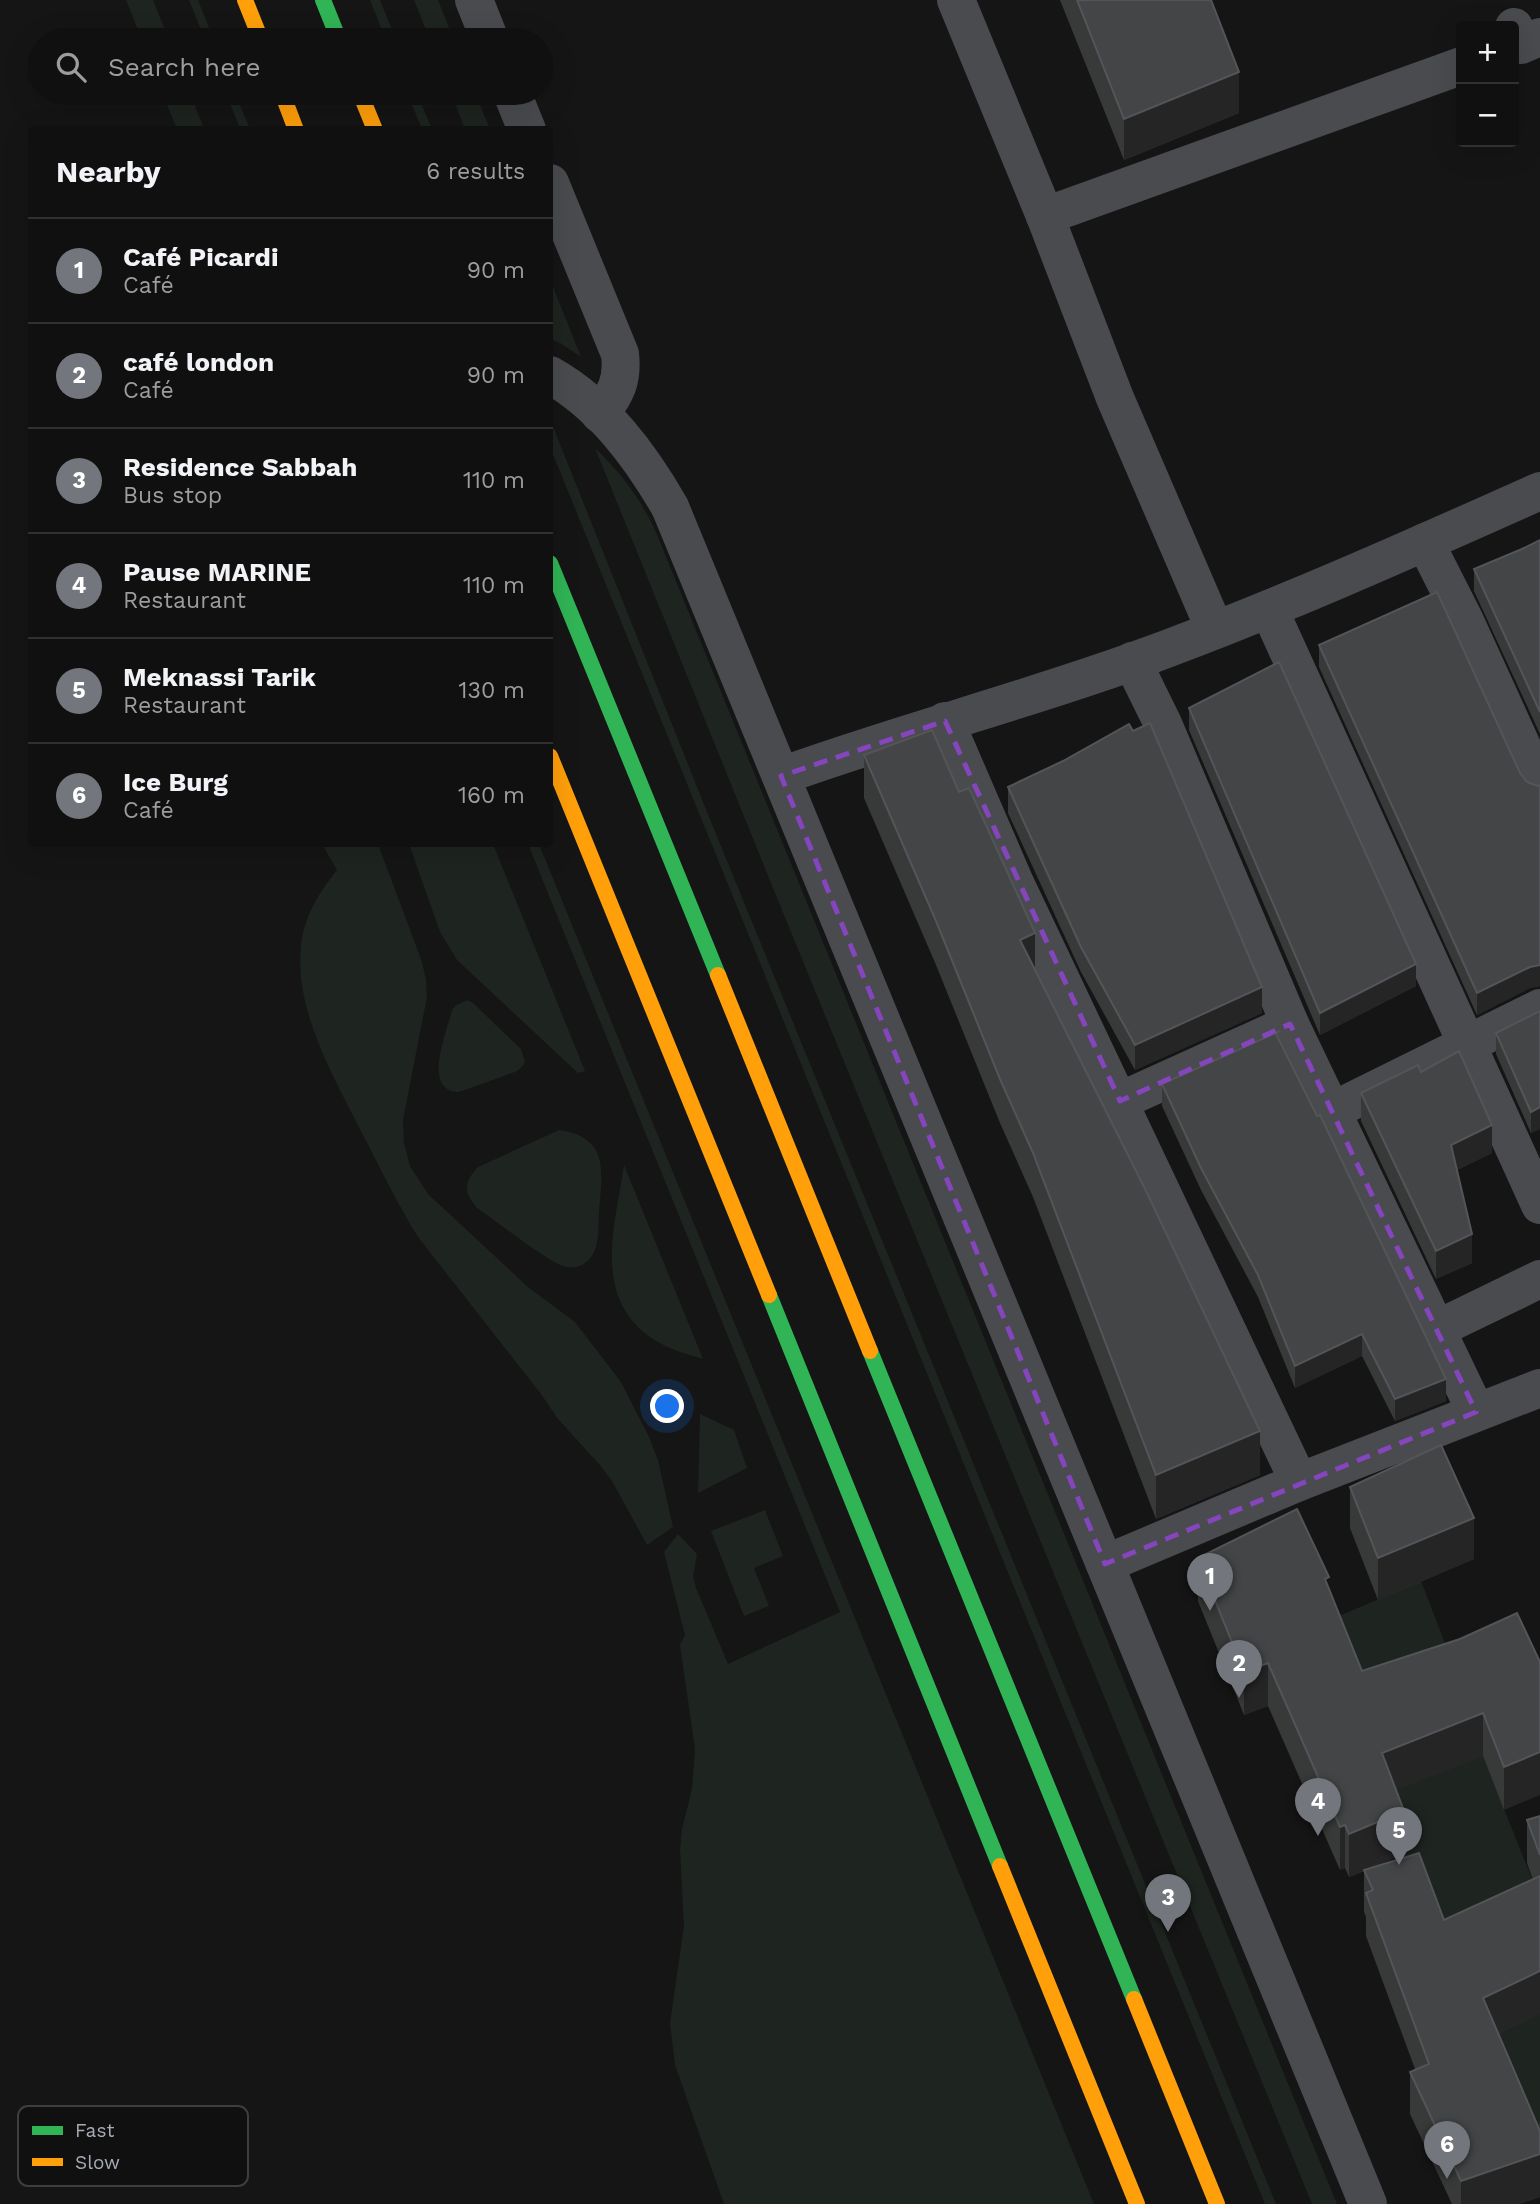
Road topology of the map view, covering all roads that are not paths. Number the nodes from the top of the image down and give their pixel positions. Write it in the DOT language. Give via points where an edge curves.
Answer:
graph roads {
  1 [pos="245,0"];
  2 [pos="323,0"];
  3 [pos="474,0"];
  4 [pos="956,0"];
  5 [pos="1503,0"];
  6 [pos="256,28"];
  7 [pos="334,28"];
  8 [pos="485,28"];
  9 [pos="1520,36"];
  10 [pos="1456,68"];
  11 [pos="287,105"];
  12 [pos="365,105"];
  13 [pos="517,105"];
  14 [pos="294,126"];
  15 [pos="373,126"];
  16 [pos="525,126"];
  17 [pos="553,190"];
  18 [pos="1045,216"];
  19 [pos="553,377"];
  20 [pos="600,414"];
  21 [pos="1540,491"];
  22 [pos="1425,542"];
  23 [pos="553,570"];
  24 [pos="1269,609"];
  25 [pos="1215,630"];
  26 [pos="1132,662"];
  27 [pos="945,721"];
  28 [pos="553,763"];
  29 [pos="781,776"];
  30 [pos="1540,786"];
  31 [pos="1540,1008"];
  32 [pos="1290,1024"];
  33 [pos="1468,1044"];
  34 [pos="1120,1101"];
  35 [pos="1332,1111"];
  36 [pos="1540,1205"];
  37 [pos="1540,1279"];
  38 [pos="1437,1329"];
  39 [pos="1540,1388"];
  40 [pos="1476,1412"];
  41 [pos="1298,1482"];
  42 [pos="1105,1564"];
  43 [pos="1137,2204"];
  44 [pos="1217,2204"];
  45 [pos="1368,2204"];
  1 -- 6 [label="main road"];
  2 -- 7 [label="main road"];
  3 -- 8 [label="street"];
  4 -- 18 [label="street"];
  5 -- 9 [label="street"];
  10 -- 18 [label="street"];
  11 -- 14 [label="main road"];
  12 -- 15 [label="main road"];
  13 -- 16 [label="street"];
  17 -- 20 [label="street" via="620,354 620,382"];
  18 -- 25 [label="street" via="1115,398"];
  19 -- 20 [label="street"];
  20 -- 29 [label="street" via="628,442 670,507"];
  21 -- 22 [label="street"];
  22 -- 24 [label="street"];
  22 -- 30 [label="street"];
  23 -- 44 [label="main road"];
  24 -- 25 [label="street"];
  24 -- 33 [label="street"];
  25 -- 26 [label="street"];
  26 -- 27 [label="street"];
  26 -- 32 [label="street" via="1163,724"];
  27 -- 29 [label="street"];
  27 -- 34 [label="street" via="1015,883"];
  28 -- 43 [label="main road"];
  29 -- 42 [label="street"];
  31 -- 33 [label="street"];
  32 -- 34 [label="street"];
  32 -- 35 [label="street"];
  33 -- 35 [label="street"];
  33 -- 36 [label="street"];
  34 -- 41 [label="street"];
  35 -- 38 [label="street"];
  37 -- 38 [label="street"];
  38 -- 40 [label="street"];
  39 -- 40 [label="street"];
  40 -- 41 [label="street"];
  41 -- 42 [label="street"];
  42 -- 45 [label="street"];
}
